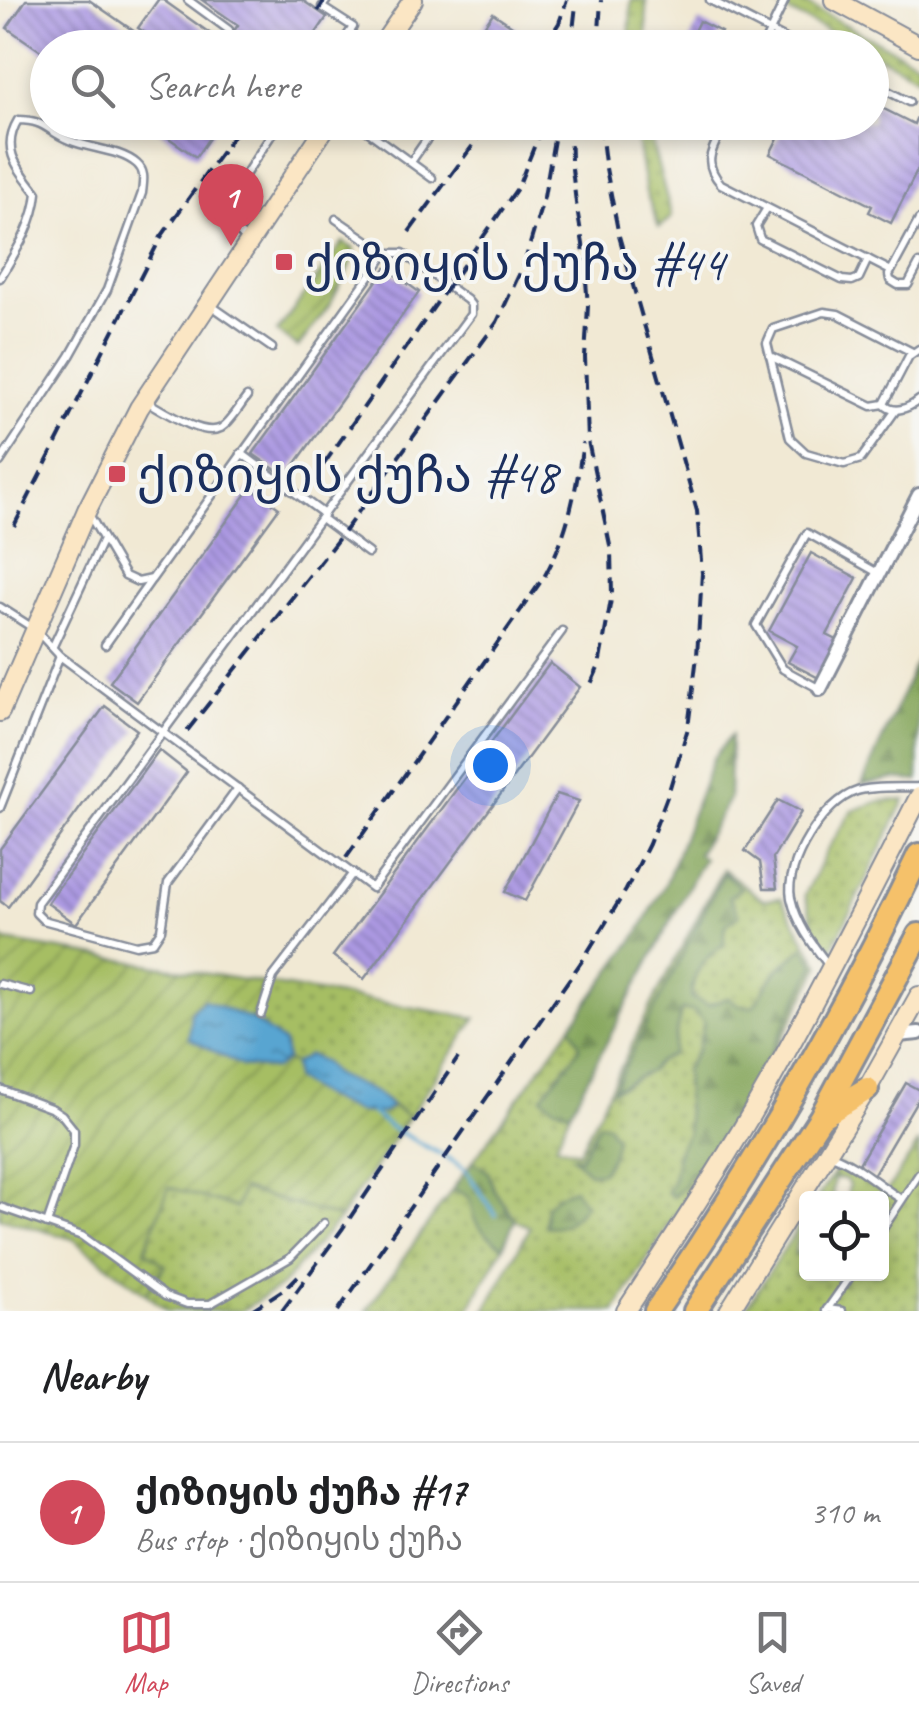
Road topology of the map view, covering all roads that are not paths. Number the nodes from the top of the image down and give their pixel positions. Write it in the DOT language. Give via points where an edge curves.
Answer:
graph roads {
  1 [pos="188,0"];
  2 [pos="327,0"];
  3 [pos="413,0"];
  4 [pos="710,0"];
  5 [pos="785,0"];
  6 [pos="834,0"];
  7 [pos="229,30"];
  8 [pos="351,30"];
  9 [pos="392,30"];
  10 [pos="768,30"];
  11 [pos="770,30"];
  12 [pos="919,46"];
  13 [pos="889,92"];
  14 [pos="909,102"];
  15 [pos="30,120"];
  16 [pos="68,140"];
  17 [pos="268,140"];
  18 [pos="317,140"];
  19 [pos="380,140"];
  20 [pos="426,140"];
  21 [pos="717,140"];
  22 [pos="411,162"];
  23 [pos="432,178"];
  24 [pos="768,208"];
  25 [pos="336,219"];
  26 [pos="919,220"];
  27 [pos="248,241"];
  28 [pos="386,253"];
  29 [pos="868,259"];
  30 [pos="919,264"];
  31 [pos="891,271"];
  32 [pos="0,278"];
  33 [pos="208,303"];
  34 [pos="272,348"];
  35 [pos="915,351"];
  36 [pos="770,356"];
  37 [pos="247,397"];
  38 [pos="144,400"];
  39 [pos="919,400"];
  40 [pos="884,404"];
  41 [pos="896,410"];
  42 [pos="240,454"];
  43 [pos="0,462"];
  44 [pos="919,495"];
  45 [pos="86,510"];
  46 [pos="322,516"];
  47 [pos="103,538"];
  48 [pos="368,553"];
  49 [pos="878,574"];
  50 [pos="152,579"];
  51 [pos="0,607"];
  52 [pos="36,630"];
  53 [pos="562,631"];
  54 [pos="105,645"];
  55 [pos="52,646"];
  56 [pos="60,656"];
  57 [pos="820,689"];
  58 [pos="0,712"];
  59 [pos="163,732"];
  60 [pos="919,787"];
  61 [pos="238,788"];
  62 [pos="919,797"];
  63 [pos="0,808"];
  64 [pos="919,855"];
  65 [pos="353,873"];
  66 [pos="919,935"];
  67 [pos="831,969"];
  68 [pos="0,984"];
  69 [pos="31,992"];
  70 [pos="917,1009"];
  71 [pos="261,1014"];
  72 [pos="919,1033"];
  73 [pos="898,1034"];
  74 [pos="0,1089"];
  75 [pos="867,1089"];
  76 [pos="821,1117"];
  77 [pos="825,1153"];
  78 [pos="919,1174"];
  79 [pos="902,1199"];
  80 [pos="0,1207"];
  81 [pos="889,1219"];
  82 [pos="324,1223"];
  83 [pos="47,1224"];
  84 [pos="847,1281"];
  85 [pos="827,1310"];
  86 [pos="626,1311"];
  87 [pos="656,1311"];
  88 [pos="695,1311"];
  89 [pos="729,1311"];
  90 [pos="842,1311"];
  1 -- 7 [label="lane"];
  2 -- 8 [label="lane" via="322,7"];
  3 -- 9 [label="street"];
  4 -- 10 [label="lane"];
  5 -- 11 [label="lane"];
  6 -- 12 [label="street"];
  13 -- 14 [label="lane"];
  15 -- 32 [label="lane" via="18,120 7,131 4,146 11,165 37,193 35,211"];
  16 -- 43 [label="lane" via="140,166 142,194 106,290"];
  17 -- 27 [label="lane" via="222,210"];
  18 -- 27 [label="street"];
  19 -- 22 [label="lane"];
  20 -- 22 [label="lane"];
  21 -- 24 [label="lane" via="708,158 712,173"];
  22 -- 23 [label="lane"];
  24 -- 29 [label="lane"];
  24 -- 29 [label="lane" via="756,226 760,239 842,280 859,278"];
  25 -- 28 [label="lane"];
  26 -- 31 [label="lane"];
  27 -- 33 [label="street"];
  28 -- 42 [label="lane"];
  28 -- 46 [label="lane" via="403,253 472,308"];
  29 -- 31 [label="lane"];
  30 -- 31 [label="lane" via="904,286 890,280"];
  33 -- 34 [label="lane"];
  33 -- 38 [label="street"];
  35 -- 36 [label="lane" via="824,312 773,329"];
  35 -- 40 [label="lane"];
  36 -- 40 [label="lane" via="872,406"];
  36 -- 41 [label="lane" via="790,438 806,453 854,463"];
  37 -- 38 [label="lane" via="212,432"];
  38 -- 45 [label="street"];
  39 -- 41 [label="lane"];
  40 -- 41 [label="lane"];
  42 -- 46 [label="lane"];
  42 -- 50 [label="lane"];
  44 -- 49 [label="street"];
  45 -- 47 [label="lane"];
  45 -- 52 [label="street"];
  46 -- 48 [label="lane"];
  46 -- 59 [label="lane"];
  47 -- 50 [label="lane" via="125,576"];
  47 -- 55 [label="lane"];
  49 -- 57 [label="street"];
  49 -- 57 [label="lane" via="807,534 756,624 783,670"];
  50 -- 54 [label="lane"];
  51 -- 52 [label="lane"];
  52 -- 55 [label="lane"];
  52 -- 58 [label="street"];
  53 -- 65 [label="lane" via="372,888"];
  55 -- 56 [label="lane"];
  56 -- 59 [label="lane"];
  56 -- 63 [label="lane"];
  59 -- 61 [label="lane"];
  59 -- 61 [label="lane" via="37,903 43,920 136,945 152,942 161,930 168,883"];
  60 -- 67 [label="lane" via="857,791 834,804 797,860 790,895 806,936"];
  61 -- 65 [label="lane"];
  62 -- 67 [label="street"];
  64 -- 87 [label="highway" via="801,1080"];
  65 -- 71 [label="lane" via="273,977"];
  66 -- 76 [label="highway"];
  67 -- 86 [label="street" via="758,1102"];
  68 -- 69 [label="lane"];
  70 -- 73 [label="street"];
  72 -- 73 [label="street"];
  73 -- 75 [label="street"];
  74 -- 83 [label="lane" via="53,1109 74,1130"];
  75 -- 76 [label="highway"];
  75 -- 77 [label="street"];
  76 -- 88 [label="highway"];
  77 -- 79 [label="lane"];
  77 -- 89 [label="street"];
  78 -- 79 [label="lane"];
  79 -- 81 [label="lane"];
  80 -- 83 [label="lane"];
  82 -- 83 [label="lane" via="290,1258 210,1304 165,1296 82,1236"];
  84 -- 85 [label="lane"];
  85 -- 90 [label="lane"];
}
